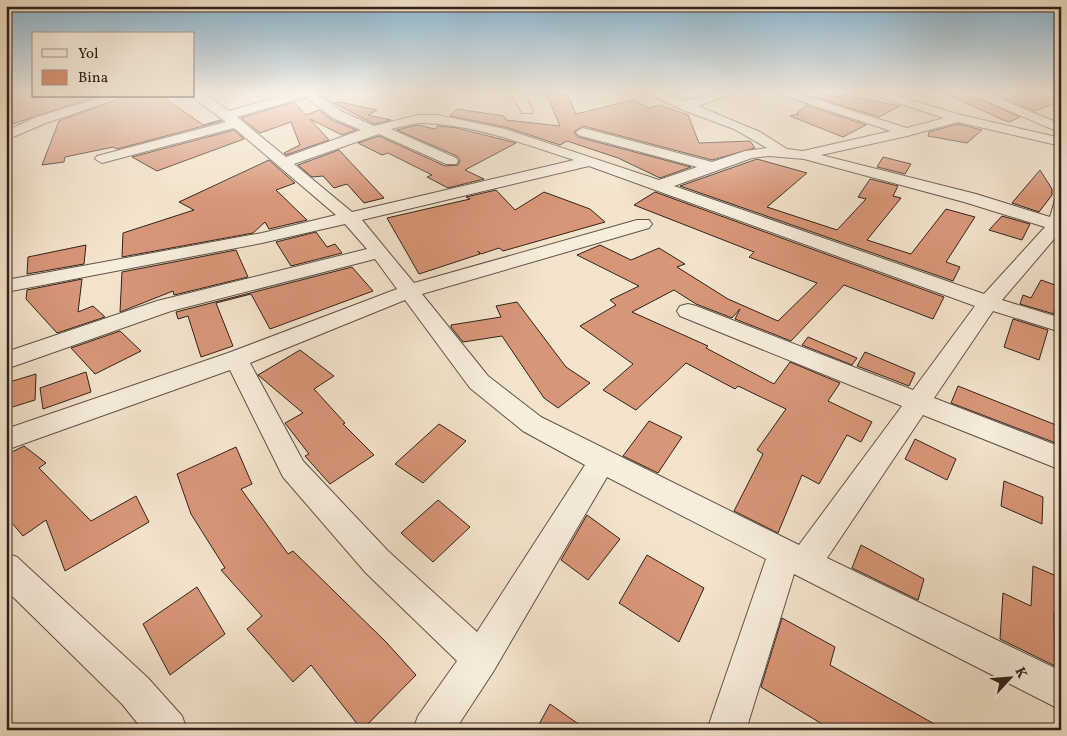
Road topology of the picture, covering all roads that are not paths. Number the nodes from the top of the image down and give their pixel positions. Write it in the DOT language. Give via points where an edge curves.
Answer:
graph roads {
  1 [pos="25,127"];
  2 [pos="208,127"];
  3 [pos="241,127"];
  4 [pos="370,127"];
  5 [pos="386,127"];
  6 [pos="477,127"];
  7 [pos="737,127"];
  8 [pos="892,127"];
  9 [pos="924,127"];
  10 [pos="998,127"];
  11 [pos="377,130"];
  12 [pos="583,132"];
  13 [pos="907,132"];
  14 [pos="8,135"];
  15 [pos="1061,142"];
  16 [pos="783,153"];
  17 [pos="804,155"];
  18 [pos="102,159"];
  19 [pos="451,161"];
  20 [pos="591,162"];
  21 [pos="283,163"];
  22 [pos="712,167"];
  23 [pos="658,186"];
  24 [pos="348,218"];
  25 [pos="1059,218"];
  26 [pos="643,224"];
  27 [pos="379,252"];
  28 [pos="6,286"];
  29 [pos="410,292"];
  30 [pos="988,303"];
  31 [pos="688,311"];
  32 [pos="1061,325"];
  33 [pos="236,359"];
  34 [pos="6,361"];
  35 [pos="916,403"];
  36 [pos="6,440"];
  37 [pos="1061,459"];
  38 [pos="602,461"];
  39 [pos="795,558"];
  40 [pos="6,568"];
  41 [pos="480,659"];
  42 [pos="1061,691"];
  43 [pos="168,730"];
  44 [pos="432,730"];
  45 [pos="726,730"];
  1 -- 14 [label="street"];
  2 -- 18 [label="street"];
  3 -- 21 [label="street"];
  4 -- 11 [label="street"];
  5 -- 11 [label="street"];
  6 -- 20 [label="street"];
  7 -- 16 [label="street" via="773,144"];
  8 -- 13 [label="street"];
  9 -- 13 [label="street"];
  10 -- 15 [label="street"];
  11 -- 19 [label="street"];
  11 -- 21 [label="street"];
  12 -- 22 [label="street"];
  13 -- 17 [label="street"];
  16 -- 17 [label="street"];
  16 -- 22 [label="street" via="750,154"];
  17 -- 25 [label="street"];
  20 -- 23 [label="street"];
  20 -- 24 [label="street"];
  21 -- 24 [label="street"];
  22 -- 23 [label="street"];
  23 -- 30 [label="street"];
  24 -- 27 [label="street" via="360,227"];
  24 -- 28 [label="street" via="262,238"];
  25 -- 30 [label="street"];
  26 -- 29 [label="street"];
  27 -- 29 [label="street"];
  27 -- 34 [label="street" via="164,306"];
  29 -- 33 [label="street"];
  29 -- 38 [label="street" via="480,382 532,424"];
  30 -- 32 [label="street"];
  30 -- 35 [label="street"];
  31 -- 35 [label="street"];
  33 -- 36 [label="street"];
  33 -- 41 [label="street" via="293,469 377,562"];
  35 -- 37 [label="street"];
  35 -- 39 [label="street"];
  38 -- 39 [label="street"];
  38 -- 41 [label="street"];
  39 -- 42 [label="street"];
  39 -- 45 [label="street"];
  40 -- 43 [label="street" via="135,690"];
  41 -- 44 [label="street"];
}
